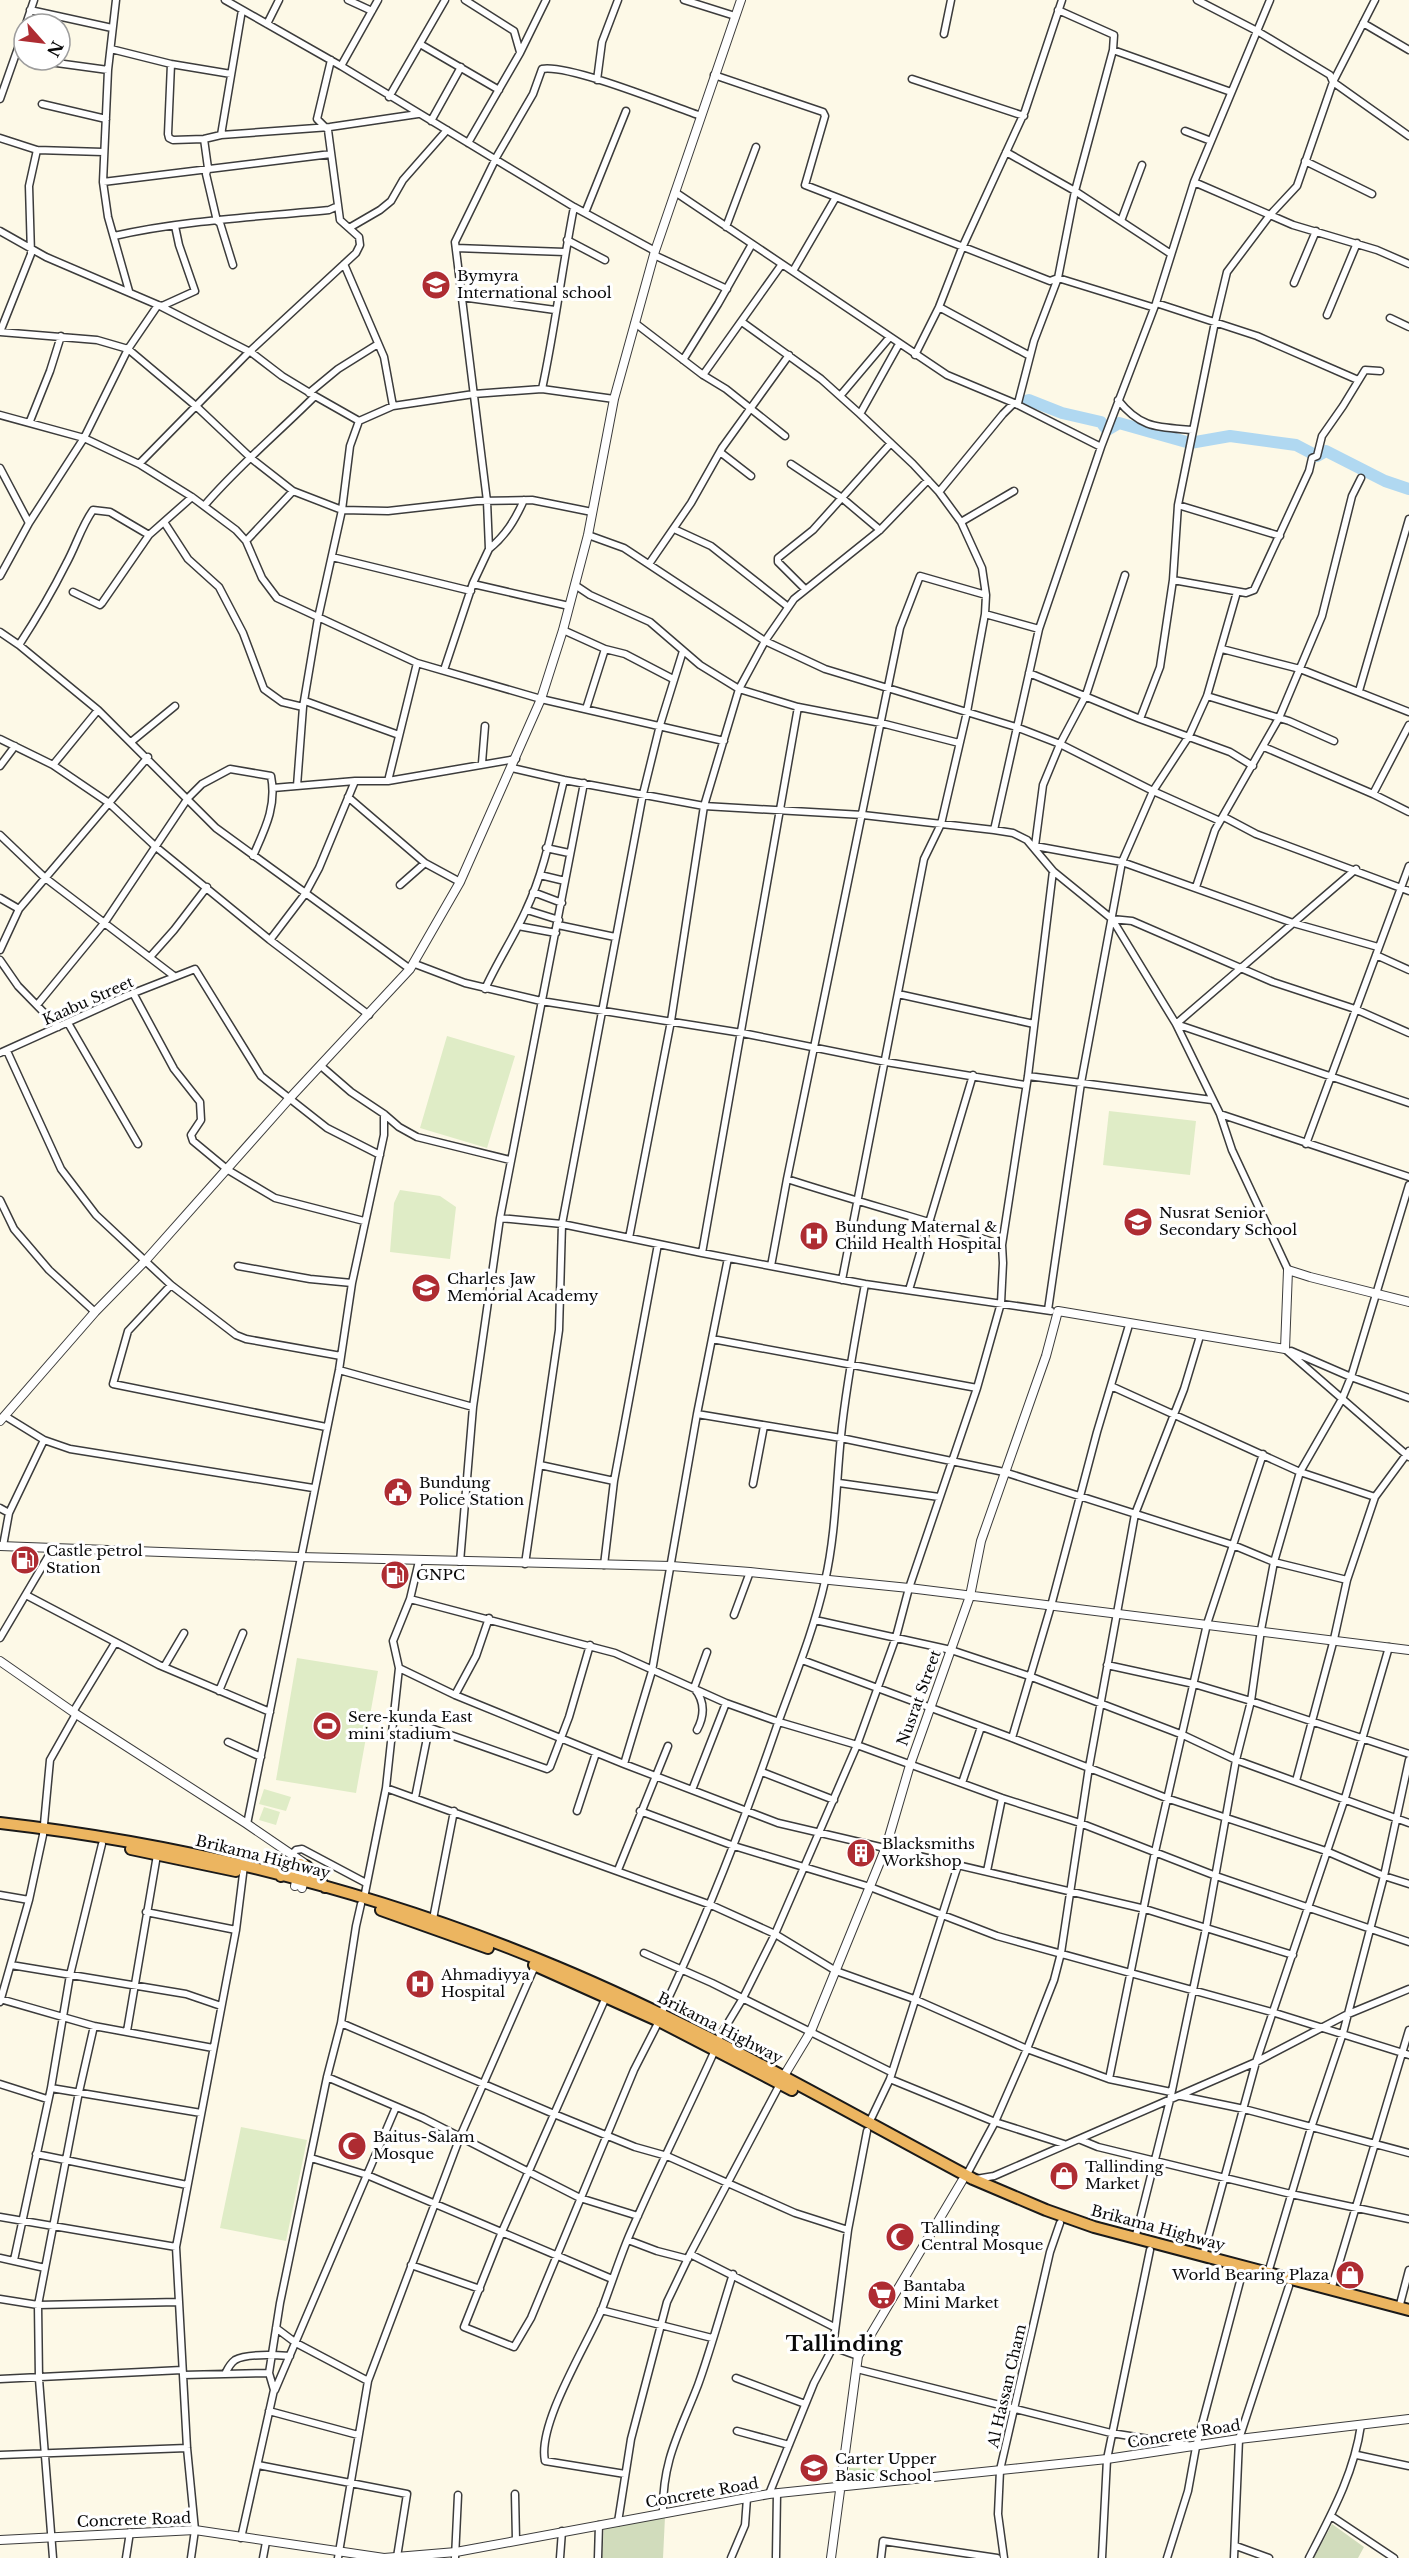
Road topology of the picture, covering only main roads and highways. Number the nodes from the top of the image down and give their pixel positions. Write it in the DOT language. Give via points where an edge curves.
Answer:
graph roads {
  1 [pos="0,1823"];
  2 [pos="0,1830"];
  3 [pos="43,1832"];
  4 [pos="244,1869"];
  5 [pos="281,1876"];
  6 [pos="299,1884"];
  7 [pos="325,1887"];
  8 [pos="362,1901"];
  9 [pos="660,2018"];
  10 [pos="967,2179"];
  11 [pos="1404,2309"];
  12 [pos="1409,2318"];
  1 -- 3 [label="highway, Brikama Highway"];
  2 -- 3 [label="highway, Brikama Highway"];
  3 -- 4 [label="highway, Brikama Highway"];
  3 -- 4 [label="highway, Brikama Highway" via="164,1849"];
  4 -- 5 [label="highway, Brikama Highway"];
  4 -- 6 [label="highway, Brikama Highway"];
  5 -- 6 [label="highway, Brikama Highway"];
  5 -- 7 [label="highway" via="302,1864"];
  6 -- 7 [label="highway, Brikama Highway"];
  6 -- 8 [label="highway, Brikama Highway"];
  7 -- 8 [label="highway, Brikama Highway"];
  8 -- 9 [label="highway, Brikama Highway"];
  8 -- 9 [label="highway, Brikama Highway" via="433,1919 557,1967"];
  9 -- 10 [label="highway, Brikama Highway"];
  10 -- 11 [label="highway, Brikama Highway" via="1135,2239"];
  10 -- 12 [label="highway, Brikama Highway" via="1020,2208 1060,2223"];
}
